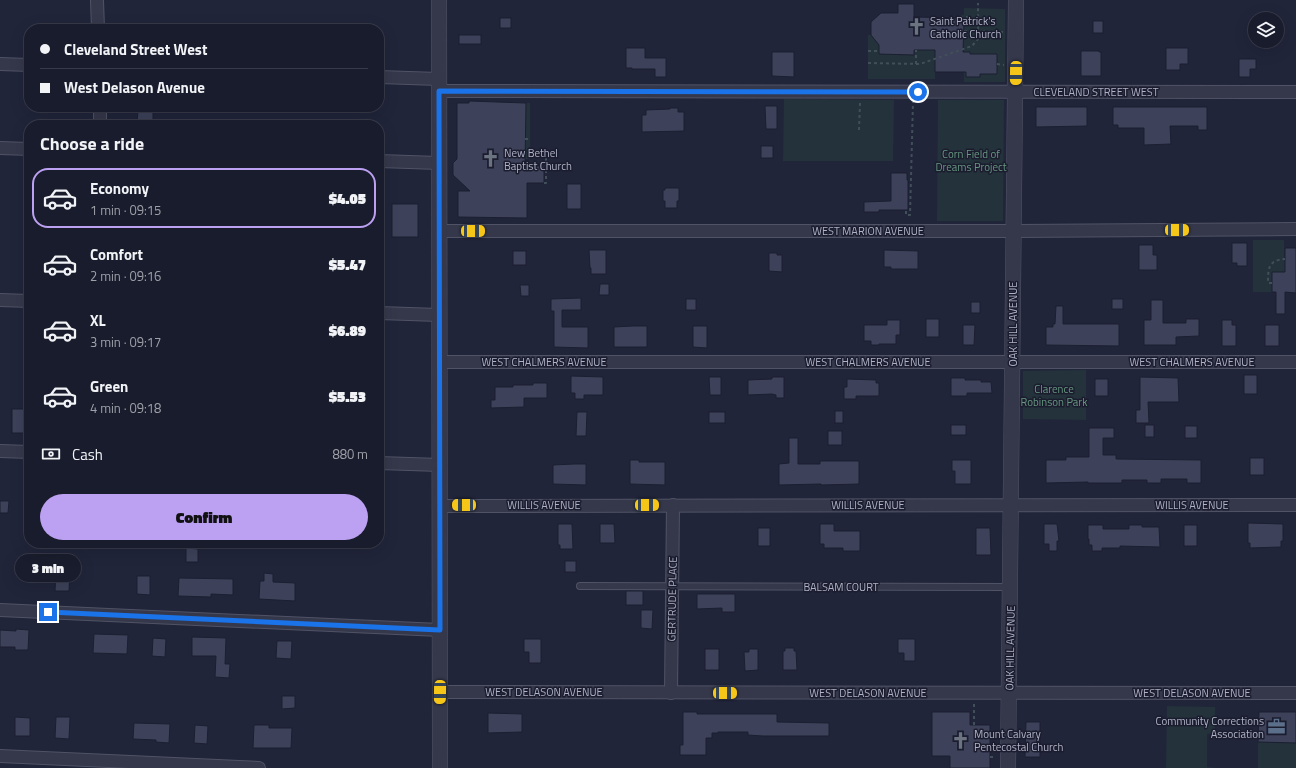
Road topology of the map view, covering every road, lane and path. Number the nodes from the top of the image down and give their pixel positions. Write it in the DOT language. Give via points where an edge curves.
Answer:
graph roads {
  1 [pos="97,0"];
  2 [pos="439,0"];
  3 [pos="1016,0"];
  4 [pos="978,3"];
  5 [pos="960,17"];
  6 [pos="978,22"];
  7 [pos="98,24"];
  8 [pos="964,31"];
  9 [pos="978,31"];
  10 [pos="1016,32"];
  11 [pos="916,50"];
  12 [pos="868,51"];
  13 [pos="879,51"];
  14 [pos="868,63"];
  15 [pos="0,64"];
  16 [pos="916,64"];
  17 [pos="24,65"];
  18 [pos="384,78"];
  19 [pos="439,85"];
  20 [pos="860,92"];
  21 [pos="1015,92"];
  22 [pos="1296,92"];
  23 [pos="913,100"];
  24 [pos="860,130"];
  25 [pos="525,139"];
  26 [pos="530,139"];
  27 [pos="0,148"];
  28 [pos="24,149"];
  29 [pos="546,158"];
  30 [pos="384,161"];
  31 [pos="439,164"];
  32 [pos="544,183"];
  33 [pos="906,211"];
  34 [pos="908,215"];
  35 [pos="908,221"];
  36 [pos="1296,229"];
  37 [pos="439,231"];
  38 [pos="1014,231"];
  39 [pos="1285,259"];
  40 [pos="1272,283"];
  41 [pos="0,300"];
  42 [pos="24,301"];
  43 [pos="384,313"];
  44 [pos="439,315"];
  45 [pos="439,362"];
  46 [pos="1013,362"];
  47 [pos="1296,362"];
  48 [pos="0,451"];
  49 [pos="24,452"];
  50 [pos="384,463"];
  51 [pos="440,465"];
  52 [pos="673,505"];
  53 [pos="1012,505"];
  54 [pos="1296,505"];
  55 [pos="440,506"];
  56 [pos="580,586"];
  57 [pos="672,586"];
  58 [pos="1011,587"];
  59 [pos="0,610"];
  60 [pos="440,630"];
  61 [pos="440,692"];
  62 [pos="671,692"];
  63 [pos="1009,693"];
  64 [pos="1296,693"];
  65 [pos="974,704"];
  66 [pos="974,725"];
  67 [pos="0,756"];
  68 [pos="990,757"];
  69 [pos="997,757"];
  70 [pos="259,768"];
  71 [pos="440,768"];
  72 [pos="1008,768"];
  1 -- 7 [label="street"];
  2 -- 19 [label="street"];
  3 -- 10 [label="street, OAK HILL AVENUE"];
  4 -- 6 [label="path"];
  5 -- 6 [label="path" via="969,17"];
  6 -- 9 [label="path"];
  8 -- 9 [label="path"];
  9 -- 10 [label="path"];
  9 -- 16 [label="path" via="978,39 972,46"];
  10 -- 21 [label="street, OAK HILL AVENUE"];
  11 -- 16 [label="path"];
  12 -- 13 [label="path"];
  14 -- 16 [label="path"];
  15 -- 17 [label="street"];
  18 -- 19 [label="street, CLEVELAND STREET WEST"];
  19 -- 20 [label="street, CLEVELAND STREET WEST"];
  19 -- 31 [label="street"];
  20 -- 21 [label="street, CLEVELAND STREET WEST"];
  20 -- 24 [label="path"];
  21 -- 22 [label="street, CLEVELAND STREET WEST"];
  21 -- 38 [label="street, OAK HILL AVENUE"];
  23 -- 34 [label="path"];
  25 -- 26 [label="path"];
  27 -- 28 [label="street"];
  29 -- 32 [label="path"];
  30 -- 31 [label="street"];
  31 -- 37 [label="street"];
  33 -- 34 [label="path"];
  34 -- 35 [label="path"];
  36 -- 38 [label="street, WEST MARION AVENUE"];
  37 -- 38 [label="street, WEST MARION AVENUE"];
  37 -- 44 [label="street"];
  38 -- 46 [label="street, OAK HILL AVENUE"];
  39 -- 40 [label="path" via="1272,262 1268,283"];
  41 -- 42 [label="street"];
  43 -- 44 [label="street"];
  44 -- 45 [label="street"];
  45 -- 46 [label="street, WEST CHALMERS AVENUE"];
  45 -- 51 [label="street"];
  46 -- 47 [label="street, WEST CHALMERS AVENUE"];
  46 -- 53 [label="street, OAK HILL AVENUE"];
  48 -- 49 [label="street"];
  50 -- 51 [label="street"];
  51 -- 55 [label="street"];
  52 -- 53 [label="street, WILLIS AVENUE"];
  52 -- 55 [label="street, WILLIS AVENUE"];
  52 -- 57 [label="street, GERTRUDE PLACE"];
  53 -- 54 [label="street, WILLIS AVENUE"];
  53 -- 58 [label="street, OAK HILL AVENUE"];
  55 -- 60 [label="street"];
  56 -- 57 [label="lane, BALSAM COURT"];
  57 -- 58 [label="lane, BALSAM COURT"];
  57 -- 62 [label="street, GERTRUDE PLACE"];
  58 -- 63 [label="street, OAK HILL AVENUE"];
  59 -- 60 [label="street"];
  60 -- 61 [label="street"];
  61 -- 62 [label="street, WEST DELASON AVENUE"];
  61 -- 71 [label="street"];
  62 -- 63 [label="street, WEST DELASON AVENUE"];
  63 -- 64 [label="street, WEST DELASON AVENUE"];
  63 -- 72 [label="street, OAK HILL AVENUE"];
  65 -- 66 [label="path"];
  67 -- 70 [label="street"];
  68 -- 69 [label="path"];
}
